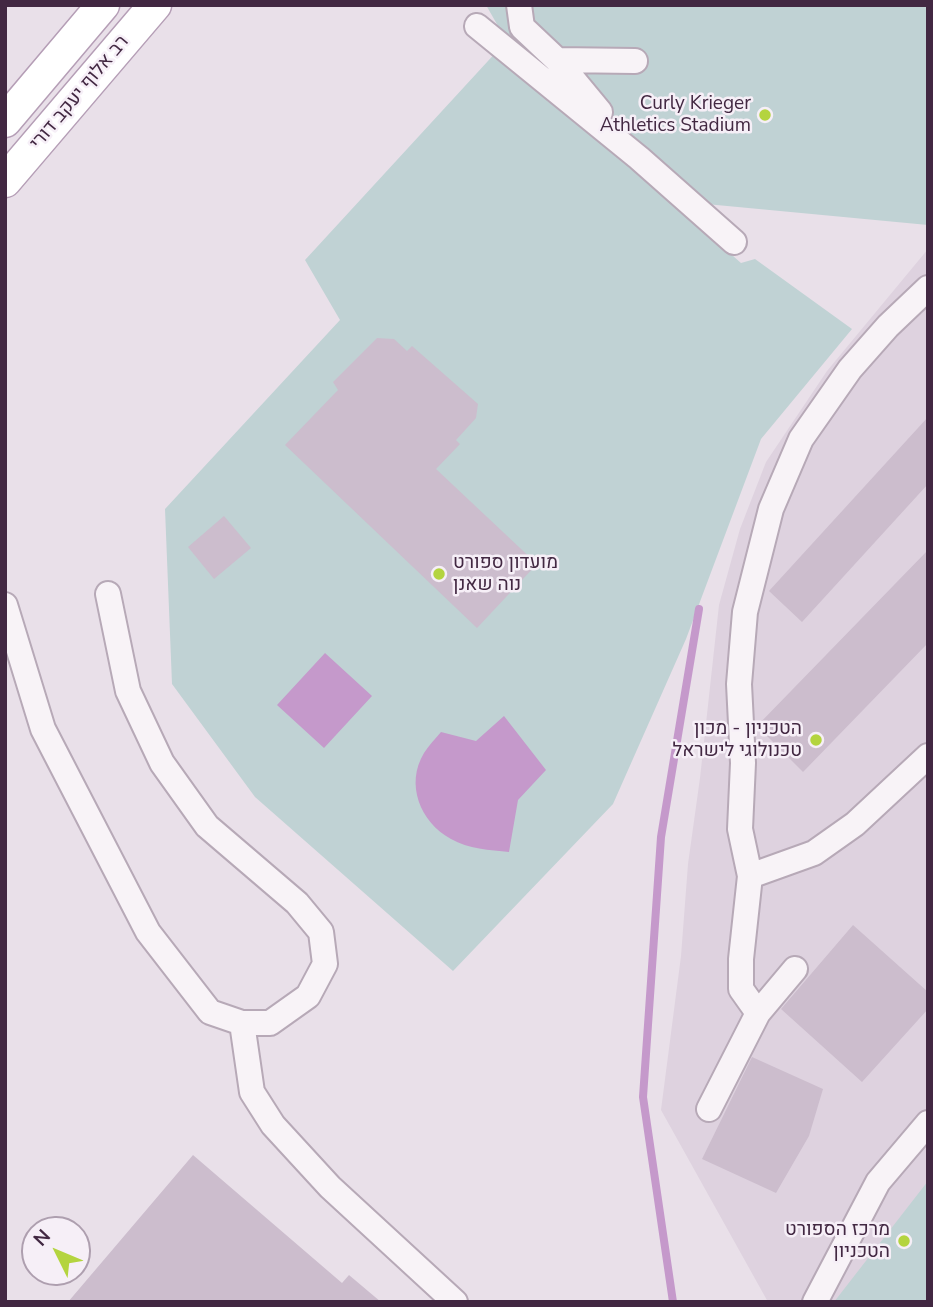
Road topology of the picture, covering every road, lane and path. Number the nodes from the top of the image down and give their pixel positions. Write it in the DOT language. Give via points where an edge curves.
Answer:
graph roads {
  1 [pos="103,5"];
  2 [pos="155,5"];
  3 [pos="519,5"];
  4 [pos="477,26"];
  5 [pos="557,60"];
  6 [pos="635,61"];
  7 [pos="5,121"];
  8 [pos="639,158"];
  9 [pos="5,181"];
  10 [pos="734,243"];
  11 [pos="928,288"];
  12 [pos="108,594"];
  13 [pos="5,605"];
  14 [pos="928,756"];
  15 [pos="750,876"];
  16 [pos="795,970"];
  17 [pos="758,1013"];
  18 [pos="242,1023"];
  19 [pos="709,1109"];
  20 [pos="928,1123"];
  21 [pos="456,1302"];
  22 [pos="815,1302"];
  1 -- 7 [label="main road, רב אלוף יעקב דורי"];
  2 -- 9 [label="main road, רב אלוף יעקב דורי"];
  3 -- 5 [label="street" via="522,27"];
  4 -- 8 [label="street"];
  5 -- 6 [label="street"];
  5 -- 8 [label="street"];
  8 -- 10 [label="street"];
  11 -- 15 [label="street" via="850,369 801,439 771,509 745,611 739,684 740,829"];
  12 -- 18 [label="street" via="128,691 162,763 207,826 298,903 321,932 324,964 308,996 270,1023"];
  13 -- 18 [label="street" via="43,729 148,932 210,1012"];
  14 -- 15 [label="street" via="855,824 814,853"];
  15 -- 17 [label="street" via="741,989"];
  16 -- 17 [label="street"];
  17 -- 19 [label="street"];
  18 -- 21 [label="street" via="252,1092 273,1125 330,1187"];
  20 -- 22 [label="street" via="878,1182"];
}
